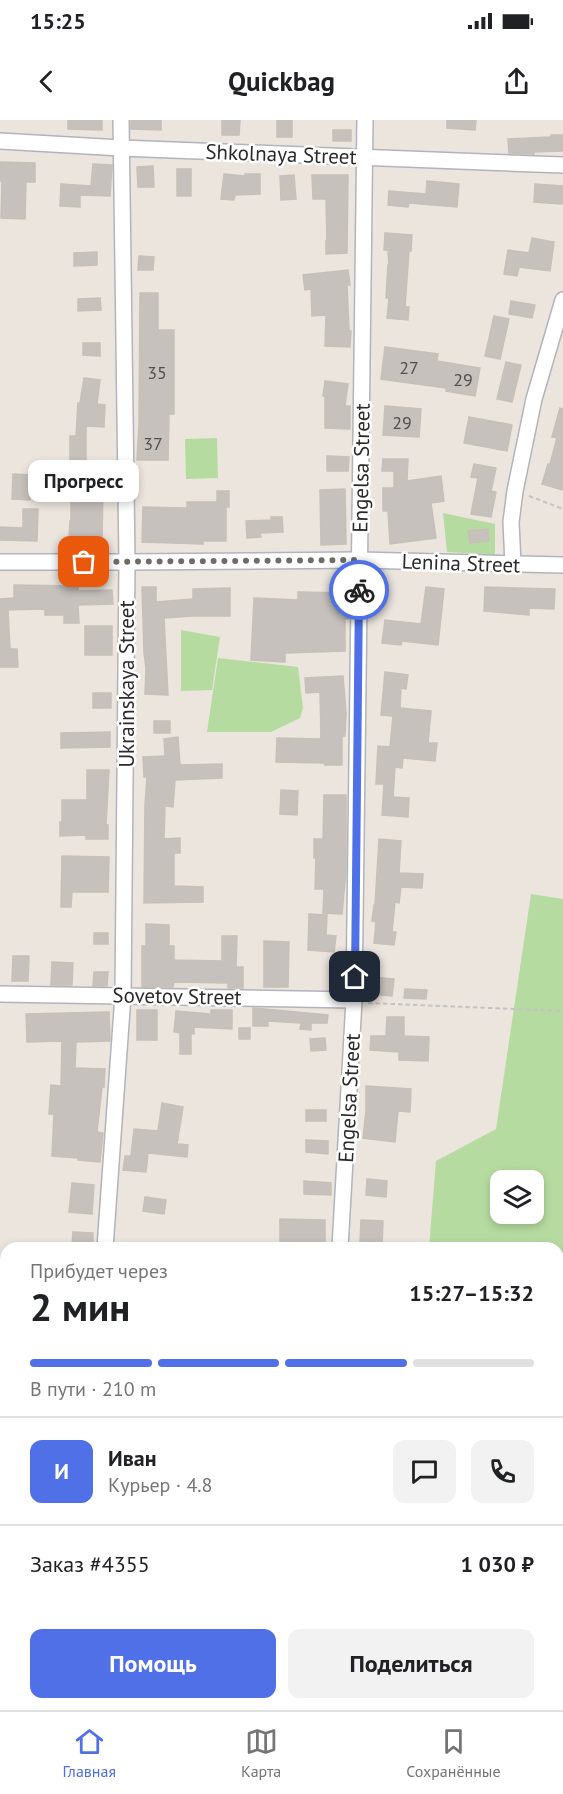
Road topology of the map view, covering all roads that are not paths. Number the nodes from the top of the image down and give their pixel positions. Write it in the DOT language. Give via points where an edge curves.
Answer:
graph roads {
  1 [pos="121,120"];
  2 [pos="365,120"];
  3 [pos="0,141"];
  4 [pos="121,148"];
  5 [pos="364,157"];
  6 [pos="563,165"];
  7 [pos="563,300"];
  8 [pos="360,560"];
  9 [pos="0,562"];
  10 [pos="127,562"];
  11 [pos="513,564"];
  12 [pos="563,566"];
  13 [pos="0,994"];
  14 [pos="123,995"];
  15 [pos="354,1000"];
  16 [pos="105,1242"];
  17 [pos="340,1242"];
  1 -- 4 [label="street, Ukrainskaya Street"];
  2 -- 5 [label="street, Engelsa Street"];
  3 -- 4 [label="street, Shkolnaya Street"];
  4 -- 5 [label="street, Shkolnaya Street"];
  4 -- 10 [label="street, Ukrainskaya Street"];
  5 -- 6 [label="street, Shkolnaya Street"];
  5 -- 8 [label="street, Engelsa Street"];
  7 -- 11 [label="street" via="534,399 515,491 511,522"];
  8 -- 10 [label="street, Lenina Street"];
  8 -- 11 [label="street, Lenina Street"];
  8 -- 15 [label="street, Engelsa Street"];
  9 -- 10 [label="street, Lenina Street"];
  10 -- 14 [label="street, Ukrainskaya Street"];
  11 -- 12 [label="street, Lenina Street"];
  13 -- 14 [label="street, Sovetov Street"];
  14 -- 15 [label="street, Sovetov Street"];
  14 -- 16 [label="street, Ukrainskaya Street"];
  15 -- 17 [label="street, Engelsa Street"];
}
